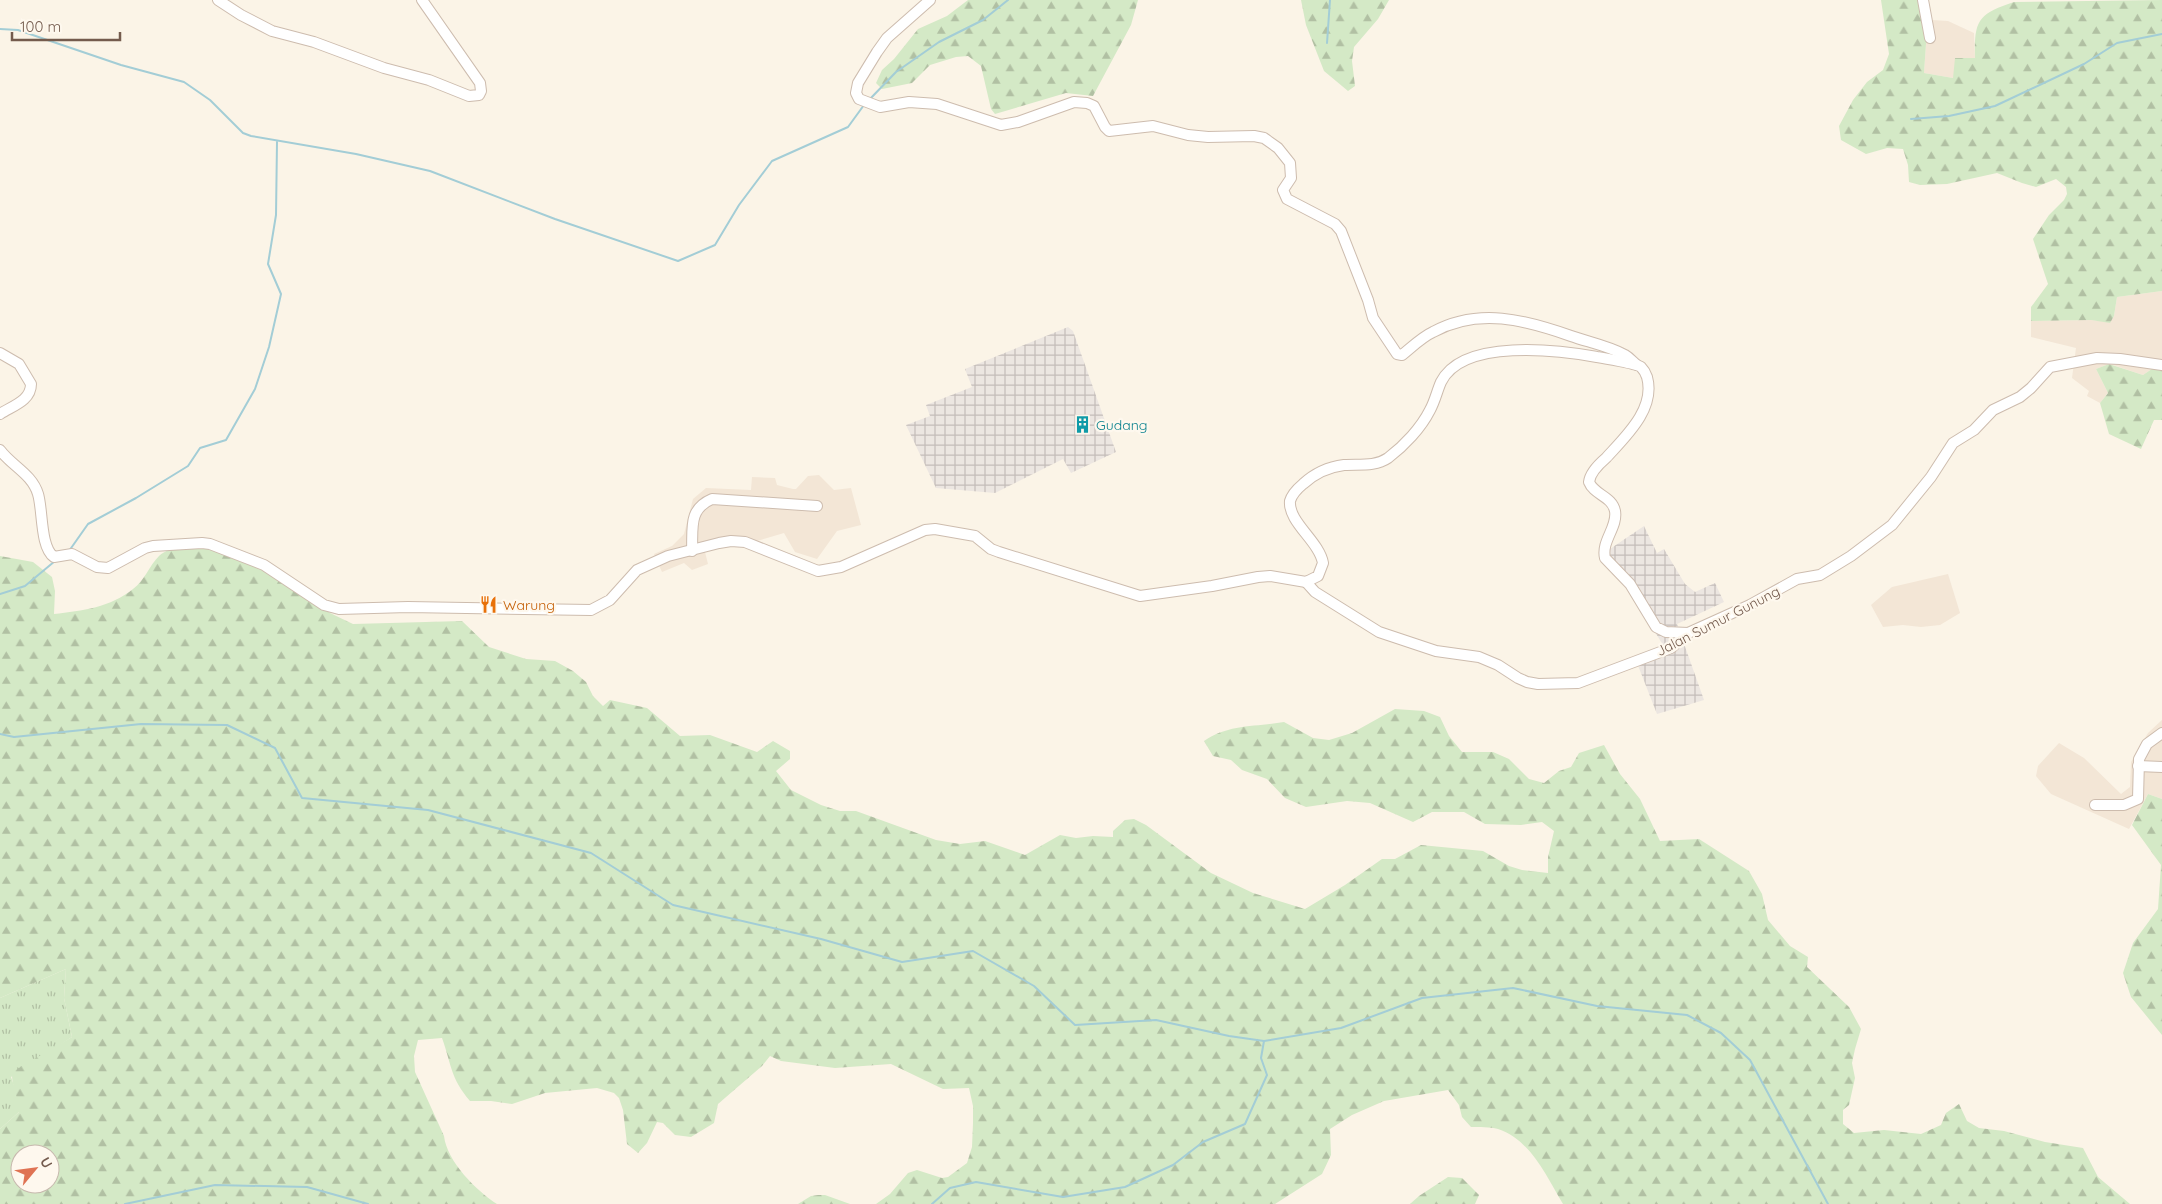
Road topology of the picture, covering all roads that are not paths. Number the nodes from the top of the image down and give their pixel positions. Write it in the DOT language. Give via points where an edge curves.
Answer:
graph roads {
  1 [pos="218,0"];
  2 [pos="422,0"];
  3 [pos="930,0"];
  4 [pos="1923,0"];
  5 [pos="1930,38"];
  6 [pos="0,353"];
  7 [pos="2162,365"];
  8 [pos="1640,366"];
  9 [pos="0,414"];
  10 [pos="0,450"];
  11 [pos="817,506"];
  12 [pos="692,551"];
  13 [pos="1306,582"];
  14 [pos="1688,633"];
  15 [pos="2160,737"];
  16 [pos="2138,766"];
  17 [pos="2162,766"];
  18 [pos="2095,805"];
  1 -- 2 [label="street" via="272,31 314,42 469,96 479,95 480,83"];
  3 -- 8 [label="street" via="876,52 856,88 857,96 862,100 880,107 909,102 937,104 1001,125 1081,102 1094,106 1109,132 1153,126 1188,135 1264,138 1290,163 1291,178 1283,190 1287,199 1335,224 1341,231 1373,318 1398,354 1402,355 1434,331 1466,320 1500,318 1517,319 1553,330 1622,354"];
  4 -- 5 [label="street"];
  6 -- 9 [label="street" via="19,364 31,384 29,395 24,400"];
  7 -- 14 [label="street, Jalan Sumur Gunung" via="2097,358 2050,367 2020,397 1993,410 1974,430 1953,443 1892,525 1852,556 1820,575 1797,579"];
  8 -- 13 [label="street" via="1596,356 1511,349 1488,353 1461,364 1446,375 1430,412 1389,457 1378,463 1326,469 1312,476 1292,496 1291,513 1322,556 1322,570"];
  8 -- 14 [label="street" via="1648,383 1645,407 1589,482 1592,489 1611,502 1615,511 1605,558 1630,584 1656,627 1666,632"];
  10 -- 12 [label="street" via="28,476 34,486 40,500 47,550 57,558 72,554 97,567 108,568 153,546 210,544 264,565 324,604 339,609 591,610 610,600 637,570 668,556"];
  11 -- 12 [label="street" via="712,499 696,511"];
  12 -- 13 [label="street" via="719,542 738,541 813,570 829,571 913,533 935,529 975,536 999,552 1140,596 1258,577"];
  13 -- 14 [label="street, Jalan Sumur Gunung" via="1315,592 1379,632 1436,651 1479,657 1518,678 1538,684 1569,684 1594,678 1671,648"];
  15 -- 16 [label="street" via="2142,751"];
  16 -- 17 [label="street"];
  16 -- 18 [label="street" via="2138,799 2124,805"];
}
